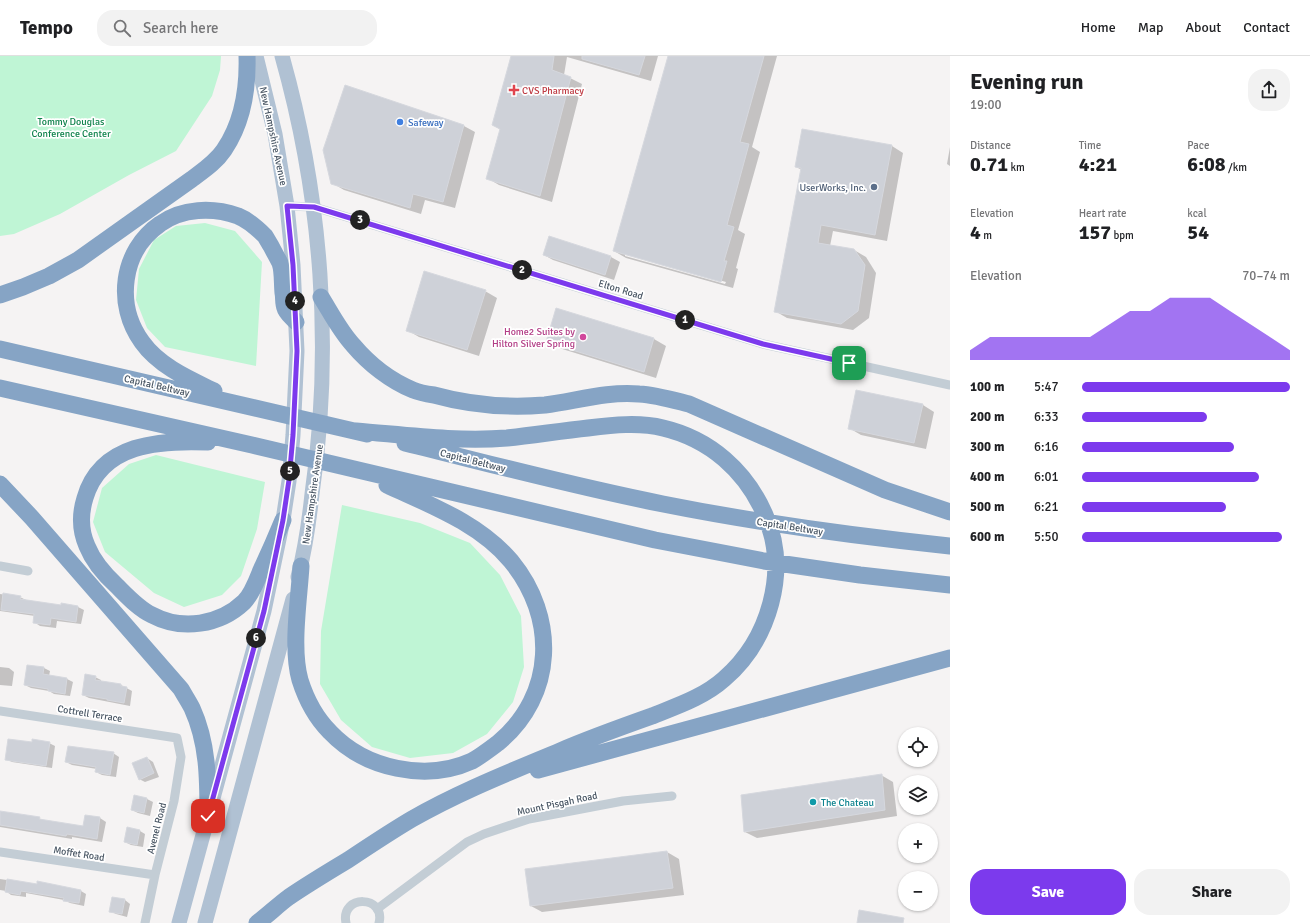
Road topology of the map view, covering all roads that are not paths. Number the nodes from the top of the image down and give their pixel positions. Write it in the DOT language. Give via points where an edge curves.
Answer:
graph roads {
  1 [pos="247,56"];
  2 [pos="256,56"];
  3 [pos="282,56"];
  4 [pos="287,206"];
  5 [pos="314,207"];
  6 [pos="0,295"];
  7 [pos="321,297"];
  8 [pos="296,322"];
  9 [pos="0,348"];
  10 [pos="950,385"];
  11 [pos="0,388"];
  12 [pos="255,407"];
  13 [pos="356,432"];
  14 [pos="252,445"];
  15 [pos="354,470"];
  16 [pos="0,484"];
  17 [pos="950,512"];
  18 [pos="283,520"];
  19 [pos="950,546"];
  20 [pos="0,566"];
  21 [pos="301,566"];
  22 [pos="28,570"];
  23 [pos="950,585"];
  24 [pos="950,658"];
  25 [pos="0,711"];
  26 [pos="177,738"];
  27 [pos="672,796"];
  28 [pos="449,800"];
  29 [pos="208,816"];
  30 [pos="0,852"];
  31 [pos="155,875"];
  32 [pos="377,909"];
  33 [pos="145,923"];
  34 [pos="179,923"];
  35 [pos="205,923"];
  36 [pos="257,923"];
  37 [pos="346,923"];
  38 [pos="379,923"];
  1 -- 6 [label="highway" via="242,111 224,150 211,165 78,260 29,285"];
  2 -- 4 [label="main road, New Hampshire Avenue" via="275,134"];
  3 -- 5 [label="main road, New Hampshire Avenue" via="300,128"];
  4 -- 5 [label="street, Elton Road"];
  4 -- 8 [label="main road, New Hampshire Avenue"];
  5 -- 7 [label="main road, New Hampshire Avenue"];
  5 -- 10 [label="street, Elton Road" via="763,344"];
  7 -- 17 [label="highway" via="353,346 390,377 414,390 444,398 496,406 546,404 616,394 664,397 689,404 885,490"];
  7 -- 21 [label="main road, New Hampshire Avenue" via="322,387 319,440"];
  8 -- 12 [label="highway" via="285,308 280,264 273,250 255,227 239,217 217,211 200,210 179,214 160,224 147,235 135,252 127,271 125,291 127,311 142,343 154,356 196,382"];
  8 -- 18 [label="main road, New Hampshire Avenue" via="293,435"];
  9 -- 12 [label="highway, Capital Beltway"];
  11 -- 14 [label="highway"];
  12 -- 13 [label="highway, Capital Beltway"];
  13 -- 19 [label="highway, Capital Beltway" via="663,504 866,538"];
  13 -- 28 [label="highway" via="481,439 635,424 662,427 706,445 727,460 758,498 772,535 776,559 772,600 756,642 725,678 707,692 682,704 556,752"];
  14 -- 15 [label="highway"];
  14 -- 18 [label="highway" via="167,443 134,448 119,454 95,476 88,489 81,518 86,544 111,580 130,600 150,615 166,622 202,623 235,610 246,600"];
  15 -- 21 [label="highway" via="474,529 510,561 524,580 535,601 542,623 544,646 542,669 536,691 518,725 490,750 473,761 435,771 390,767 347,748 316,714 306,698 300,678 296,659"];
  15 -- 23 [label="highway" via="655,540 764,561"];
  16 -- 29 [label="highway" via="181,689 192,708 206,753"];
  18 -- 29 [label="main road, New Hampshire Avenue" via="264,611"];
  20 -- 22 [label="street"];
  21 -- 35 [label="main road, New Hampshire Avenue"];
  24 -- 28 [label="highway" via="567,761"];
  25 -- 26 [label="street, Cottrell Terrace"];
  26 -- 31 [label="street, Avenel Road" via="180,757 174,801"];
  27 -- 32 [label="street, Mount Pisgah Road" via="623,801 529,819 484,834 467,842"];
  28 -- 36 [label="highway" via="412,819 290,897"];
  29 -- 34 [label="main road, New Hampshire Avenue"];
  30 -- 31 [label="street, Moffet Road"];
  31 -- 33 [label="street, Avenel Road"];
  32 -- 37 [label="street" via="367,902 354,903 347,911"];
  32 -- 38 [label="street" via="380,915"];
}
